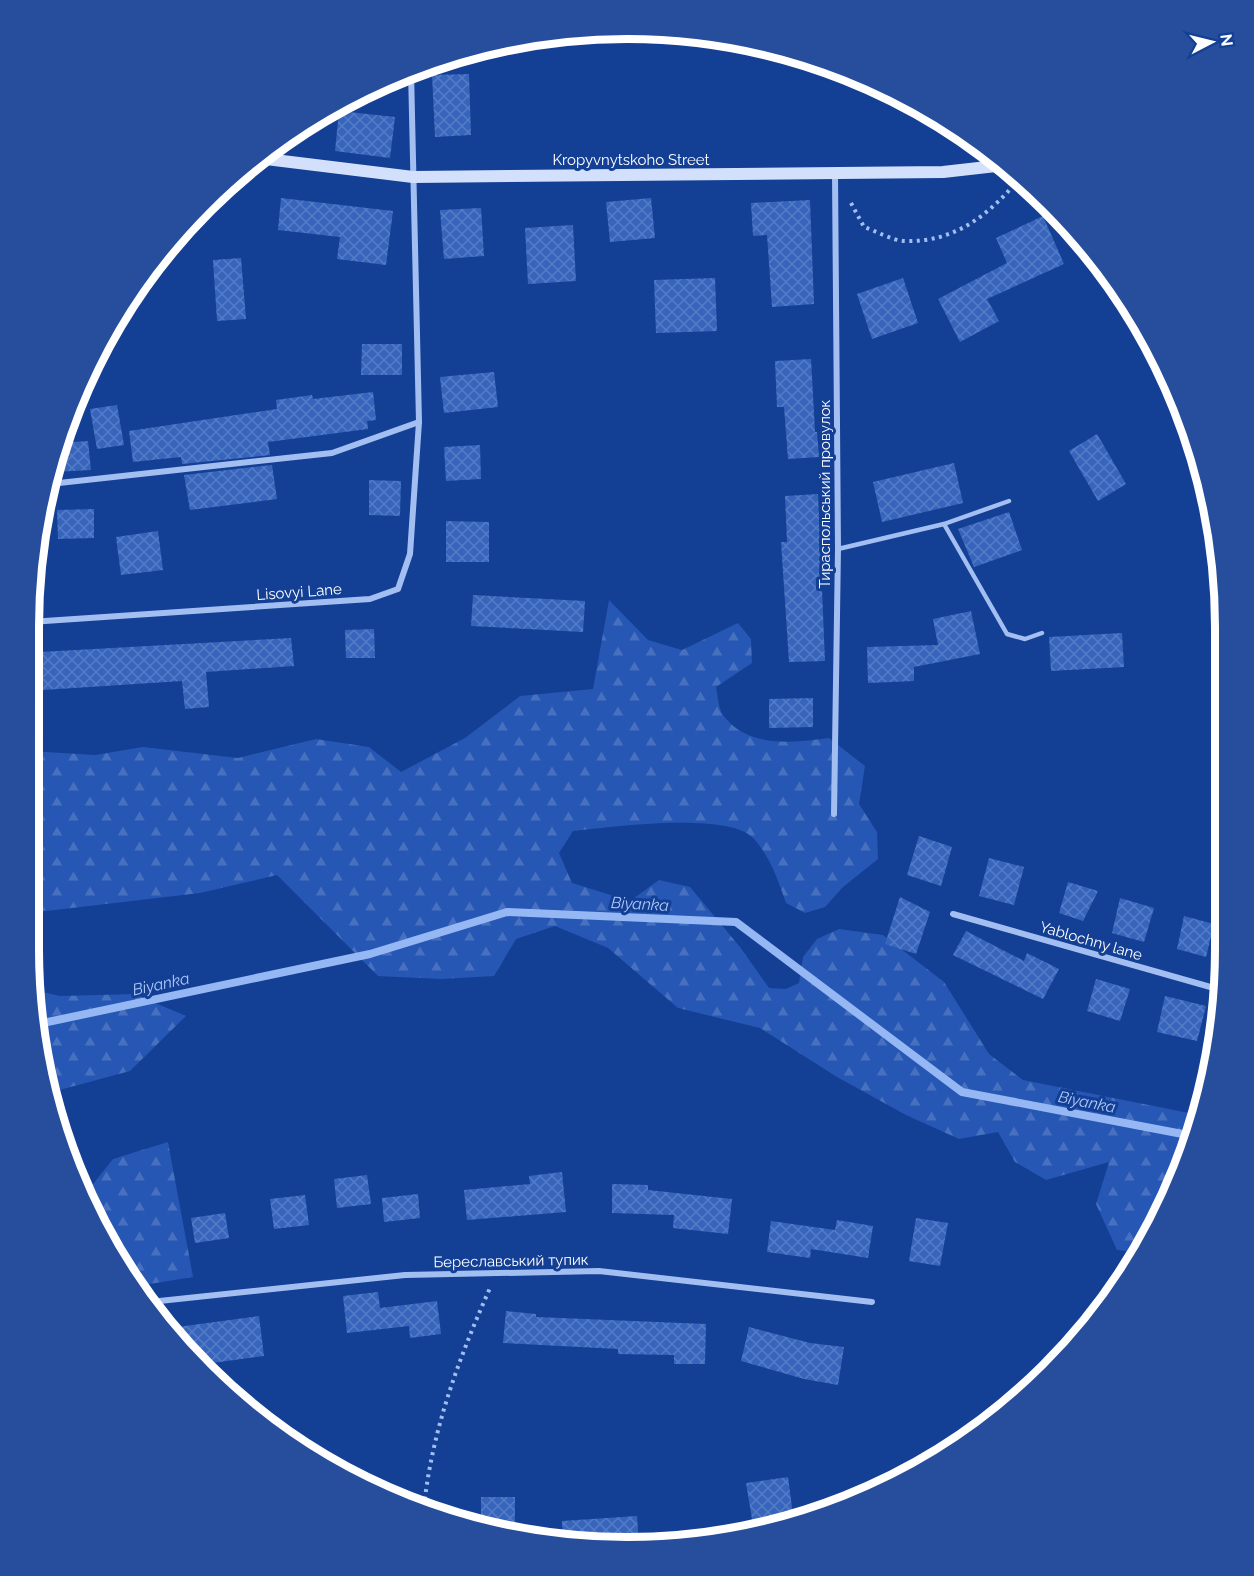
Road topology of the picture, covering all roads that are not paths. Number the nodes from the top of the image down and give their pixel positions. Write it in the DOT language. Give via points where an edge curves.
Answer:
graph roads {
  1 [pos="411,80"];
  2 [pos="271,160"];
  3 [pos="992,166"];
  4 [pos="835,173"];
  5 [pos="413,177"];
  6 [pos="419,422"];
  7 [pos="57,483"];
  8 [pos="1009,501"];
  9 [pos="944,524"];
  10 [pos="838,549"];
  11 [pos="39,621"];
  12 [pos="1042,633"];
  13 [pos="834,814"];
  14 [pos="953,914"];
  15 [pos="1214,988"];
  16 [pos="157,1301"];
  17 [pos="872,1302"];
  1 -- 5 [label="street, Lisovyi Lane"];
  2 -- 5 [label="main road, Kropyvnytskoho Street"];
  3 -- 4 [label="main road, Kropyvnytskoho Street" via="943,172"];
  4 -- 5 [label="main road, Kropyvnytskoho Street"];
  4 -- 10 [label="street, Тираспольський провулок"];
  5 -- 6 [label="street, Lisovyi Lane"];
  6 -- 7 [label="street" via="332,453"];
  6 -- 11 [label="street, Lisovyi Lane" via="410,554 398,589 370,599"];
  8 -- 9 [label="lane"];
  9 -- 10 [label="lane"];
  9 -- 12 [label="lane" via="1007,634 1025,639"];
  10 -- 13 [label="street, Тираспольський провулок"];
  14 -- 15 [label="street, Yablochny lane"];
  16 -- 17 [label="street, Береславський тупик" via="405,1275 599,1271"];
}
